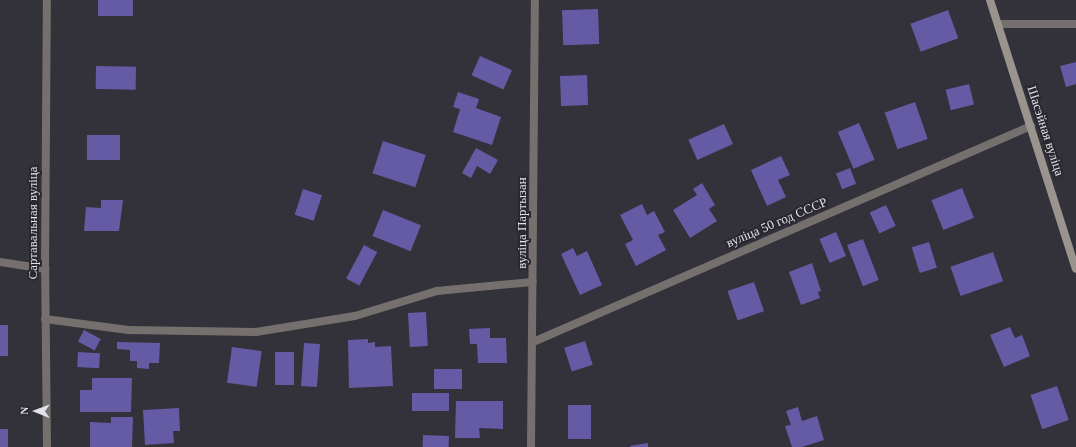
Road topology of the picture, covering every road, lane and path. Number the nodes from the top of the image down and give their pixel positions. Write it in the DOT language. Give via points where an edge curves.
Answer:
graph roads {
  1 [pos="47,0"];
  2 [pos="535,0"];
  3 [pos="990,0"];
  4 [pos="998,24"];
  5 [pos="1076,24"];
  6 [pos="1031,126"];
  7 [pos="0,262"];
  8 [pos="45,269"];
  9 [pos="1076,269"];
  10 [pos="533,282"];
  11 [pos="45,319"];
  12 [pos="533,342"];
  13 [pos="47,447"];
  14 [pos="531,447"];
  1 -- 8 [label="street, Сартавальная вуліца"];
  2 -- 10 [label="street, вуліца Партызан"];
  3 -- 4 [label="main road, Шасэйная вуліца"];
  4 -- 5 [label="street"];
  4 -- 6 [label="main road, Шасэйная вуліца"];
  6 -- 9 [label="main road, Шасэйная вуліца"];
  6 -- 12 [label="street, вуліца 50 год СССР"];
  7 -- 8 [label="street"];
  8 -- 11 [label="street, Сартавальная вуліца"];
  10 -- 11 [label="street" via="437,291 355,316 256,332 128,330"];
  10 -- 12 [label="street, вуліца Партызан"];
  11 -- 13 [label="street, Сартавальная вуліца"];
  12 -- 14 [label="street, вуліца Партызан"];
}
